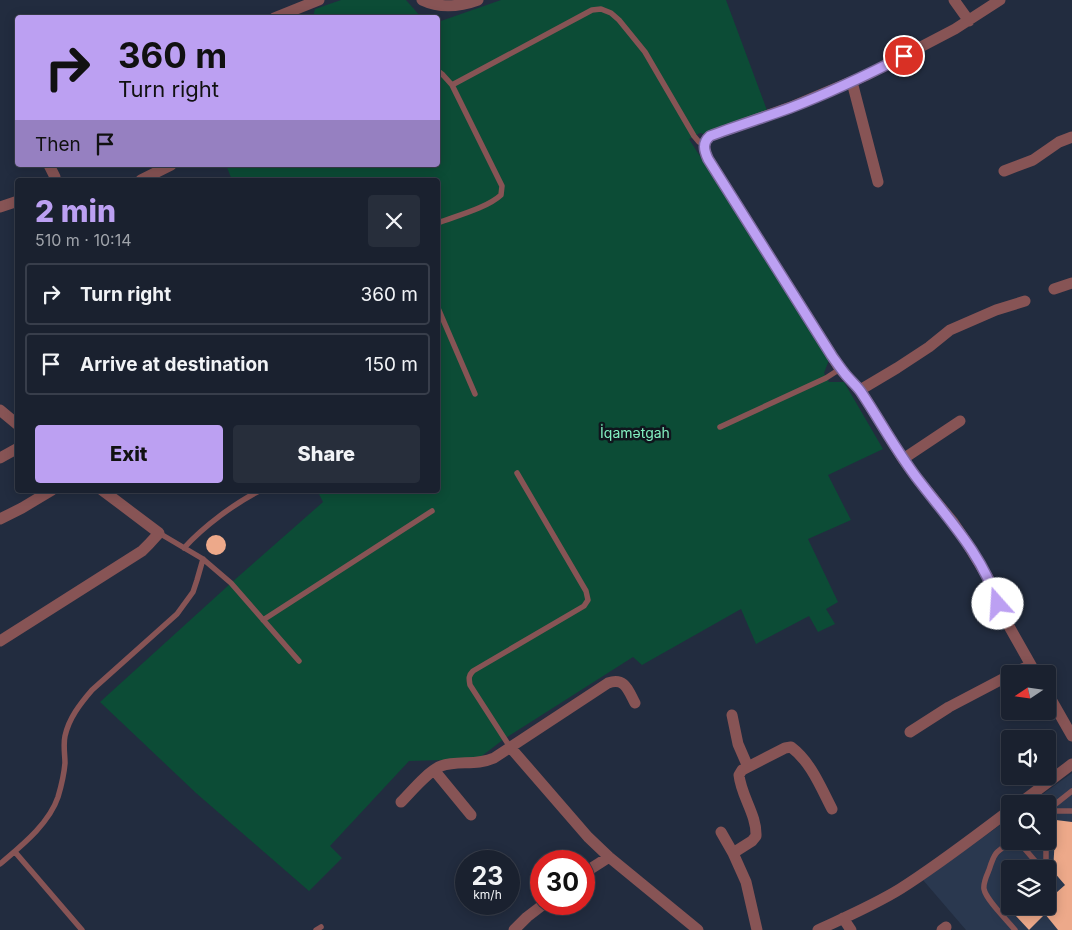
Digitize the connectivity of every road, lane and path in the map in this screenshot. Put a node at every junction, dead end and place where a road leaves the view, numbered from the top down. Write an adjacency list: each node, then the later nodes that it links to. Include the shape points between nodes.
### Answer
1 (319, 0): 6 (street)
2 (422, 0): 3 (street, via 449,7)
3 (478, 0)
4 (954, 0): 7 (street)
5 (1000, 0): 7 (street)
6 (283, 15)
7 (969, 21): 9 (street)
8 (440, 73): 10 (lane)
9 (852, 82): 12 (street, via 791,108 710,136); 16 (street)
10 (452, 85): 12 (lane, via 592,10 601,9 619,20 644,52 694,136); 19 (lane, via 502,186 501,195 496,199)
11 (1072, 137): 14 (street, via 1033,160)
12 (704, 144): 24 (street, via 708,159)
13 (167, 167): 15 (street)
14 (1004, 171)
15 (145, 178)
16 (878, 182)
17 (15, 202): 18 (street)
18 (0, 207)
19 (440, 222)
20 (1072, 283): 21 (street)
21 (1054, 288)
22 (1025, 301): 25 (street, via 950,330)
23 (440, 313): 26 (lane)
24 (840, 368): 25 (street); 30 (lane, via 826,378)
25 (860, 390): 33 (street)
26 (475, 394)
27 (0, 410): 29 (street)
28 (960, 421): 33 (street)
29 (15, 422)
30 (720, 427)
31 (15, 450): 32 (street)
32 (0, 458)
33 (903, 459): 46 (street, via 965,540)
34 (517, 473): 53 (lane, via 586,591 588,600 584,606 469,675 470,685)
35 (47, 493): 39 (street)
36 (106, 493): 40 (street)
37 (256, 493): 41 (lane, via 201,531)
38 (432, 511): 43 (lane)
39 (0, 519)
40 (159, 533): 41 (lane); 44 (street, via 142,551)
41 (184, 548): 42 (lane)
42 (203, 559): 43 (lane); 70 (lane, via 192,592 178,614 80,704 64,738 65,765 57,800 47,818)
43 (263, 620): 45 (lane)
44 (0, 641)
45 (299, 660)
46 (1032, 665)
47 (1001, 679): 51 (street)
48 (636, 703): 53 (street, via 625,684 615,680)
49 (1056, 708): 52 (street)
50 (732, 715): 55 (street, via 738,744)
51 (910, 732)
52 (1072, 736)
53 (510, 747): 56 (street, via 489,760 444,765); 72 (street)
54 (1072, 764): 58 (street)
55 (748, 766): 61 (street, via 791,747 810,768); 71 (street, via 739,774 740,783 757,828 756,836)
56 (434, 770): 59 (street); 64 (street)
57 (1072, 791): 60 (lane)
58 (1031, 795)
59 (401, 802)
60 (1056, 804)
61 (832, 809)
62 (1056, 810): 63 (lane)
63 (1072, 811)
64 (471, 815)
65 (1001, 817): 76 (street, via 900,889)
66 (720, 832): 71 (street)
67 (1001, 849): 83 (lane, via 996,852 984,889)
68 (1026, 850): 69 (lane, via 1040,865 1046,859)
69 (1046, 850)
70 (14, 852): 73 (lane); 77 (lane)
71 (733, 853): 80 (street, via 746,882)
72 (609, 857): 74 (street); 79 (street)
73 (0, 864)
74 (595, 866)
75 (530, 915): 78 (street)
76 (843, 918): 81 (street); 82 (street)
77 (82, 930)
78 (514, 930)
79 (698, 930)
80 (757, 930)
81 (818, 930)
82 (851, 930)
83 (1015, 930)

